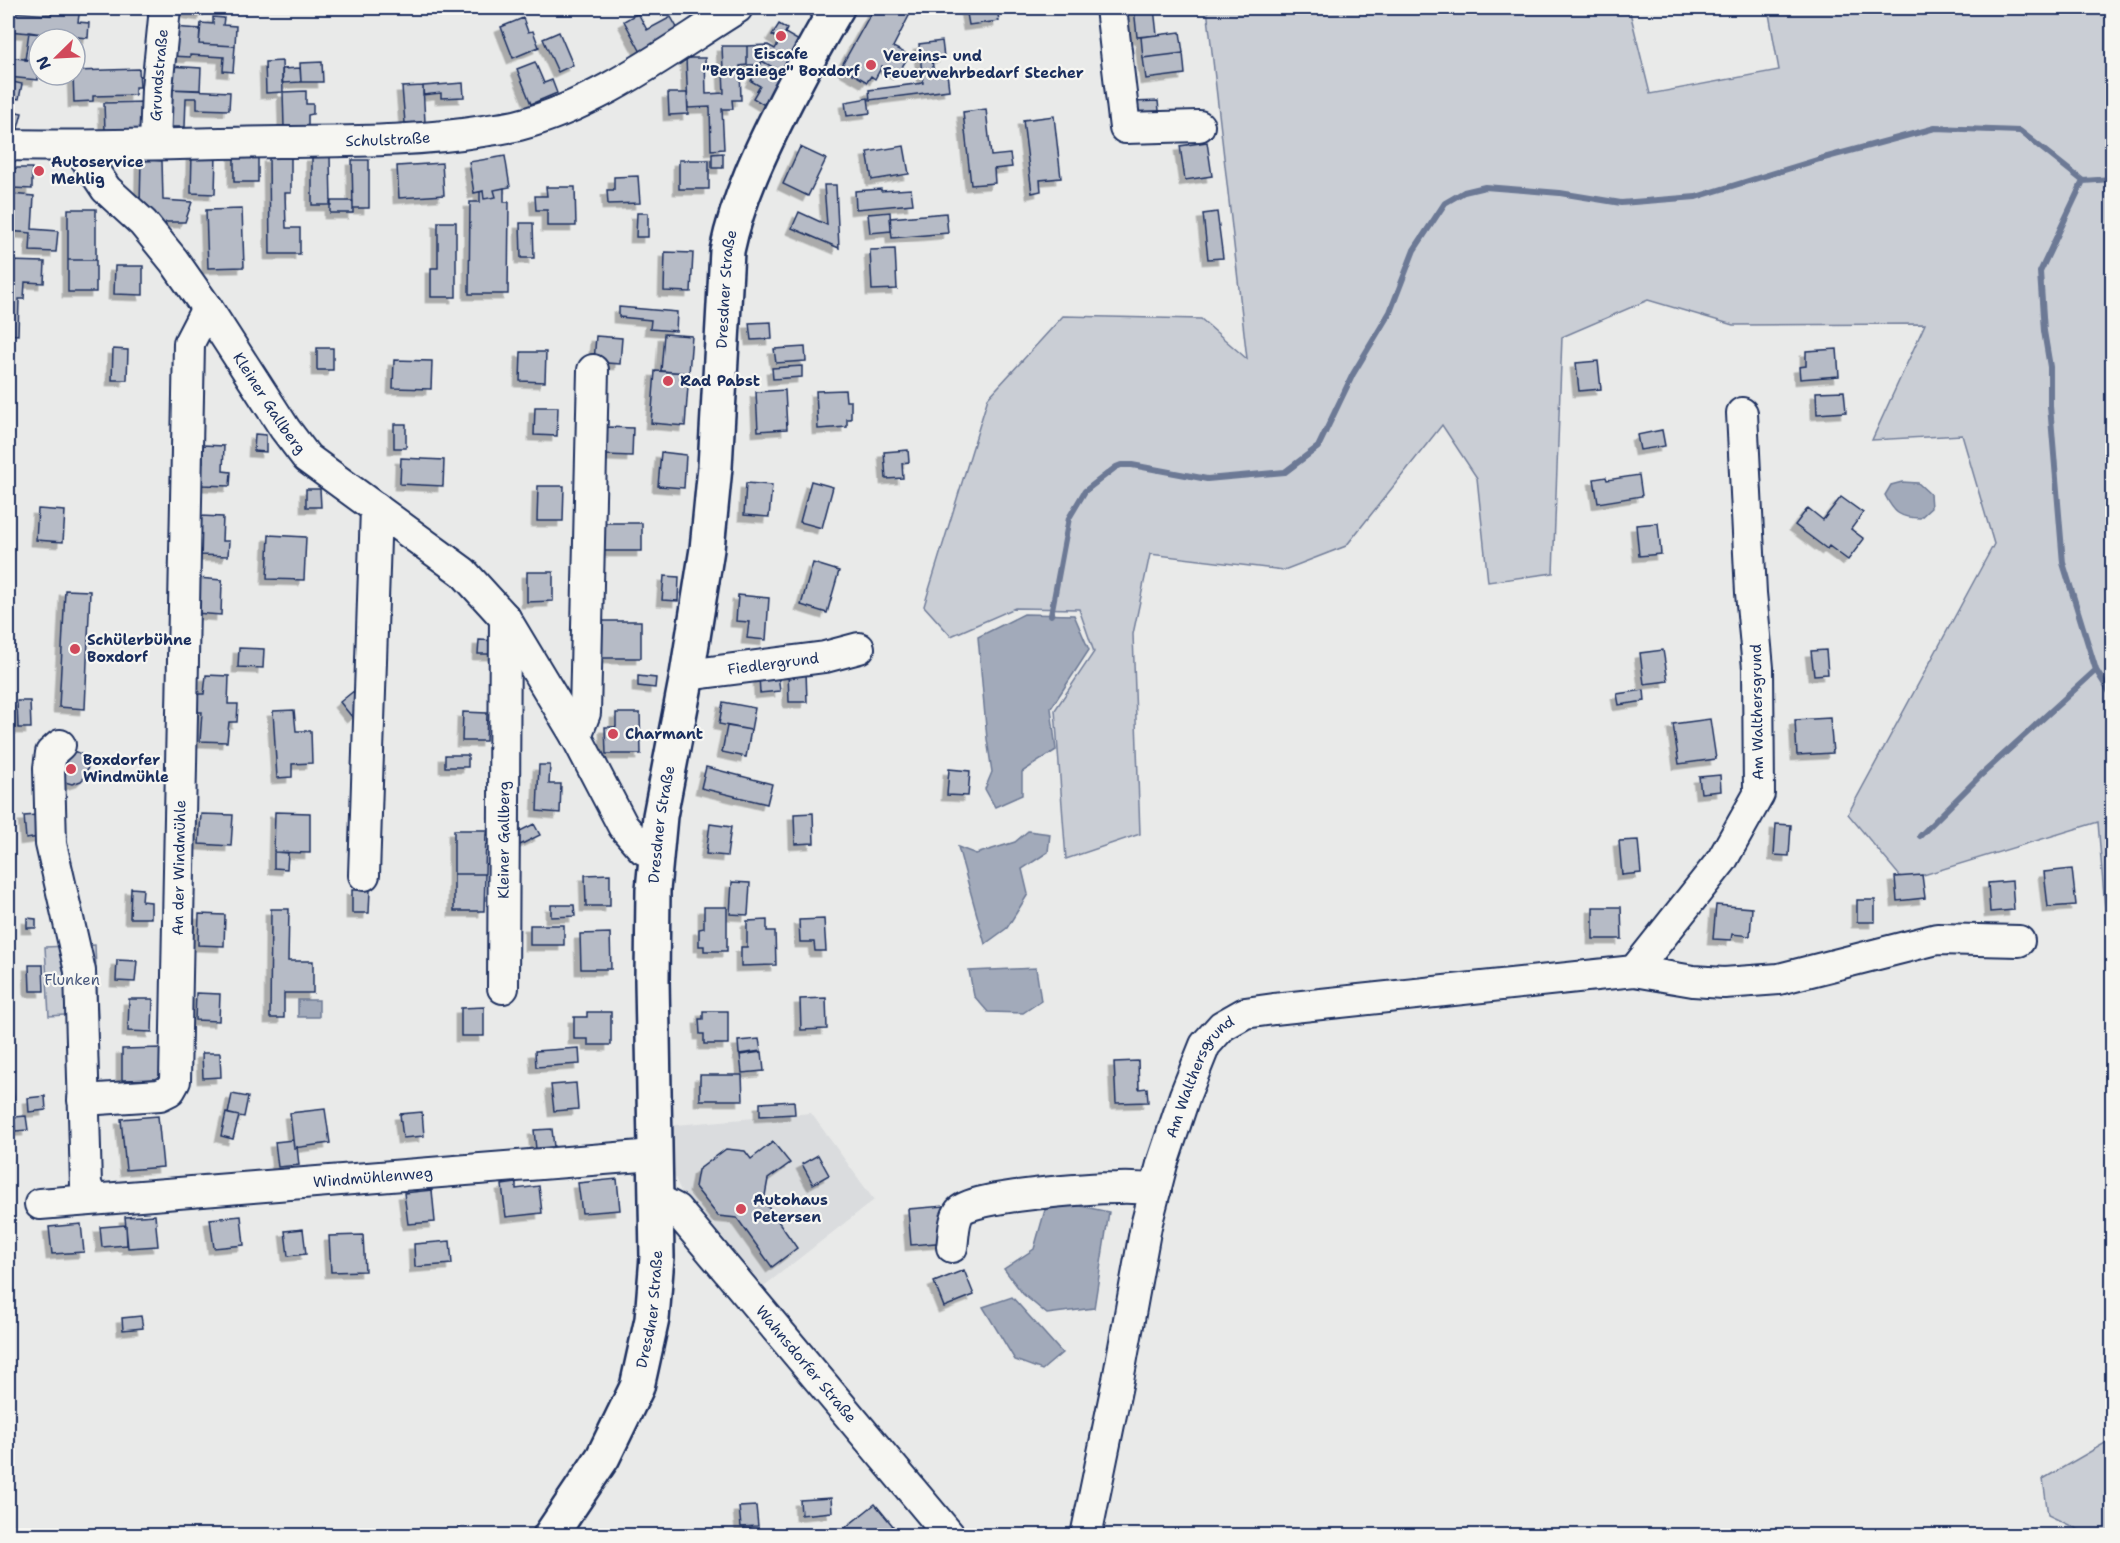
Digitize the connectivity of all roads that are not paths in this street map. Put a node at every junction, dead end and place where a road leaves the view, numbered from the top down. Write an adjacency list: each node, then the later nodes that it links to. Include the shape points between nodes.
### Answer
1 (165, 8): 6 (street, Grundstraße)
2 (737, 8): 6 (street, Schulstraße, via 578,104 519,125 398,140)
3 (837, 8): 15 (main road, Dresdner Straße, via 770,133 733,222 724,284 707,549)
4 (1111, 8): 5 (street, via 1125,128)
5 (1199, 126)
6 (155, 144): 8 (street, Schulstraße)
7 (8, 145): 8 (street, Schulstraße)
8 (78, 147): 9 (street, Kleiner Gallberg, via 106,189 143,223)
9 (207, 308): 12 (street, Kleiner Gallberg, via 307,458); 24 (street, An der Windmühle, via 189,343 175,1081 170,1090 159,1095)
10 (594, 370): 16 (street, via 585,713)
11 (1742, 413): 22 (street, Am Walthersgrund, via 1758,668 1759,794 1722,860)
12 (376, 508): 13 (street, Kleiner Gallberg, via 463,572); 19 (street)
13 (505, 618): 16 (street, Kleiner Gallberg); 23 (street, Kleiner Gallberg)
14 (859, 648): 15 (street, Fiedlergrund, via 825,657)
15 (687, 675): 18 (main road, Dresdner Straße)
16 (576, 736): 18 (street, Kleiner Gallberg, via 623,826 643,849)
17 (60, 745): 24 (street, via 51,753 49,768 51,844 80,971)
18 (656, 854): 25 (main road, Dresdner Straße, via 652,924)
19 (364, 875)
20 (2019, 942): 22 (street, Am Walthersgrund, via 1937,939 1779,979 1724,983)
21 (1798, 952): 22 (street, via 1799,957 1711,975 1686,971)
22 (1647, 973): 26 (street, Am Walthersgrund, via 1245,1013 1222,1026 1205,1045)
23 (503, 988)
24 (83, 1100): 27 (street, via 87,1185)
25 (654, 1155): 27 (street, Windmühlenweg); 28 (main road, Dresdner Straße)
26 (1156, 1189): 30 (street, via 1038,1194 970,1204 960,1210); 33 (street, Am Walthersgrund)
27 (93, 1199): 29 (street, Windmühlenweg)
28 (657, 1199): 31 (main road, Dresdner Straße, via 656,1288 637,1387 603,1457); 32 (street, Wahnsdorfer Straße, via 676,1209)
29 (40, 1204)
30 (952, 1247)
31 (550, 1536)
32 (950, 1536)
33 (1086, 1536)

